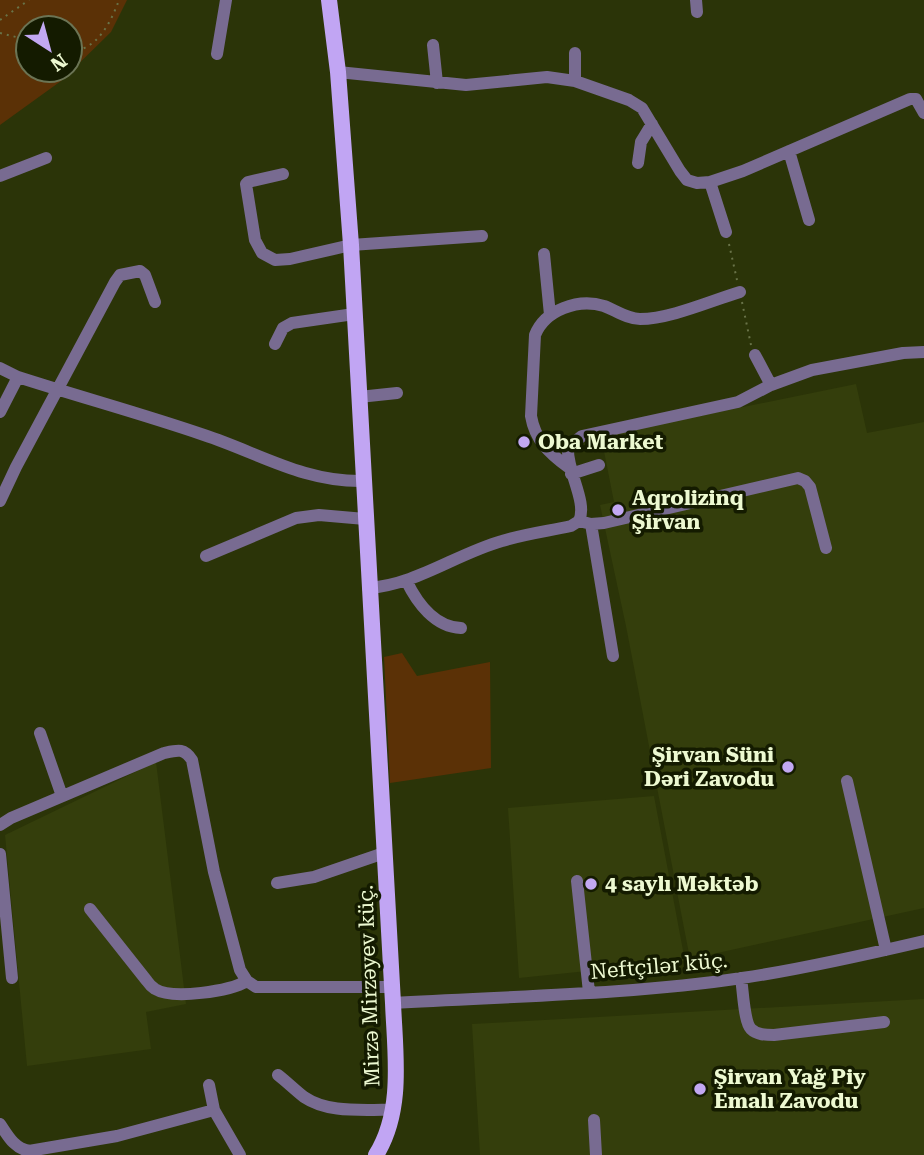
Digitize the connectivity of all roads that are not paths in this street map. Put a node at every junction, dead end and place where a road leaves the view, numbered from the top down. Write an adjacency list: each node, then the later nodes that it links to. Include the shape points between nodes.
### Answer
1 (226, 0): 5 (street)
2 (329, 0): 6 (main road, Mirzə Mirzəyev küç.)
3 (433, 45): 8 (street)
4 (575, 53): 7 (street)
5 (217, 54)
6 (338, 72): 8 (street); 20 (main road, Mirzə Mirzəyev küç.)
7 (575, 81): 8 (street, via 547,77 467,85); 10 (street, via 629,100 642,108)
8 (437, 83)
9 (924, 113): 11 (street, via 920,103 910,99)
10 (652, 124): 13 (street, via 641,142); 16 (street, via 687,180)
11 (789, 151): 16 (street); 17 (street)
12 (46, 158): 15 (street)
13 (638, 163)
14 (283, 174): 20 (street, via 246,184 255,240 262,253 275,260 290,260)
15 (0, 176)
16 (710, 182): 18 (street)
17 (808, 220)
18 (726, 232)
19 (482, 236): 20 (street)
20 (351, 245): 24 (main road, Mirzə Mirzəyev küç.)
21 (544, 254): 25 (street)
22 (740, 292): 25 (street, via 639,319 587,304 564,307)
23 (155, 302): 32 (street, via 140,271 120,275)
24 (354, 314): 26 (street, via 292,323 283,328); 34 (main road, Mirzə Mirzəyev küç.)
25 (550, 315): 37 (street, via 535,335 531,416 540,442)
26 (275, 344)
27 (924, 352): 31 (street, via 812,370)
28 (755, 355): 31 (street)
29 (0, 368): 30 (street)
30 (18, 377): 32 (street); 35 (street)
31 (771, 385): 37 (street, via 738,402 582,436 568,447)
32 (56, 389): 38 (street, via 206,436 313,477); 39 (street)
33 (397, 393): 34 (street)
34 (359, 397): 38 (main road, Mirzə Mirzəyev küç.)
35 (0, 412)
36 (599, 464): 37 (street)
37 (570, 470): 41 (street)
38 (363, 481): 40 (main road, Mirzə Mirzəyev küç.)
39 (0, 501)
40 (365, 519): 43 (street, via 296,518); 45 (main road, Mirzə Mirzəyev küç.)
41 (585, 522): 42 (street, via 604,523 798,478 810,487); 44 (street, via 501,541); 47 (street)
42 (826, 548)
43 (206, 556)
44 (406, 580): 45 (street); 46 (street, via 436,620 448,628)
45 (368, 588): 53 (main road, Mirzə Mirzəyev küç.)
46 (461, 628)
47 (613, 656)
48 (40, 733): 50 (street)
49 (847, 781): 58 (street)
50 (62, 796): 51 (street); 61 (street, via 164,753 179,749 187,753 214,872 240,970)
51 (0, 825)
52 (0, 853): 59 (street)
53 (384, 853): 55 (street, via 314,877); 63 (main road, Mirzə Mirzəyev küç.)
54 (577, 880): 62 (street)
55 (277, 883)
56 (90, 909): 61 (street, via 156,990 229,990)
57 (924, 941): 58 (street, Neftçilər küç.)
58 (886, 950): 60 (street, Neftçilər küç.)
59 (12, 978)
60 (741, 978): 62 (street, Neftçilər küç.); 64 (street, via 747,1021 750,1029 760,1034)
61 (247, 981): 63 (street, Neftçilər küç., via 256,987)
62 (589, 992): 63 (street, Neftçilər küç.)
63 (392, 995): 68 (main road, Mirzə Mirzəyev küç.)
64 (884, 1022)
65 (278, 1075): 68 (street, via 321,1105)
66 (209, 1085): 67 (street)
67 (215, 1110): 70 (street, via 117,1136 29,1151 13,1143); 72 (street)
68 (393, 1110): 71 (main road, Mirzə Mirzəyev küç.)
69 (594, 1120): 73 (street)
70 (0, 1124)
71 (379, 1154)
72 (240, 1155)
73 (596, 1155)

